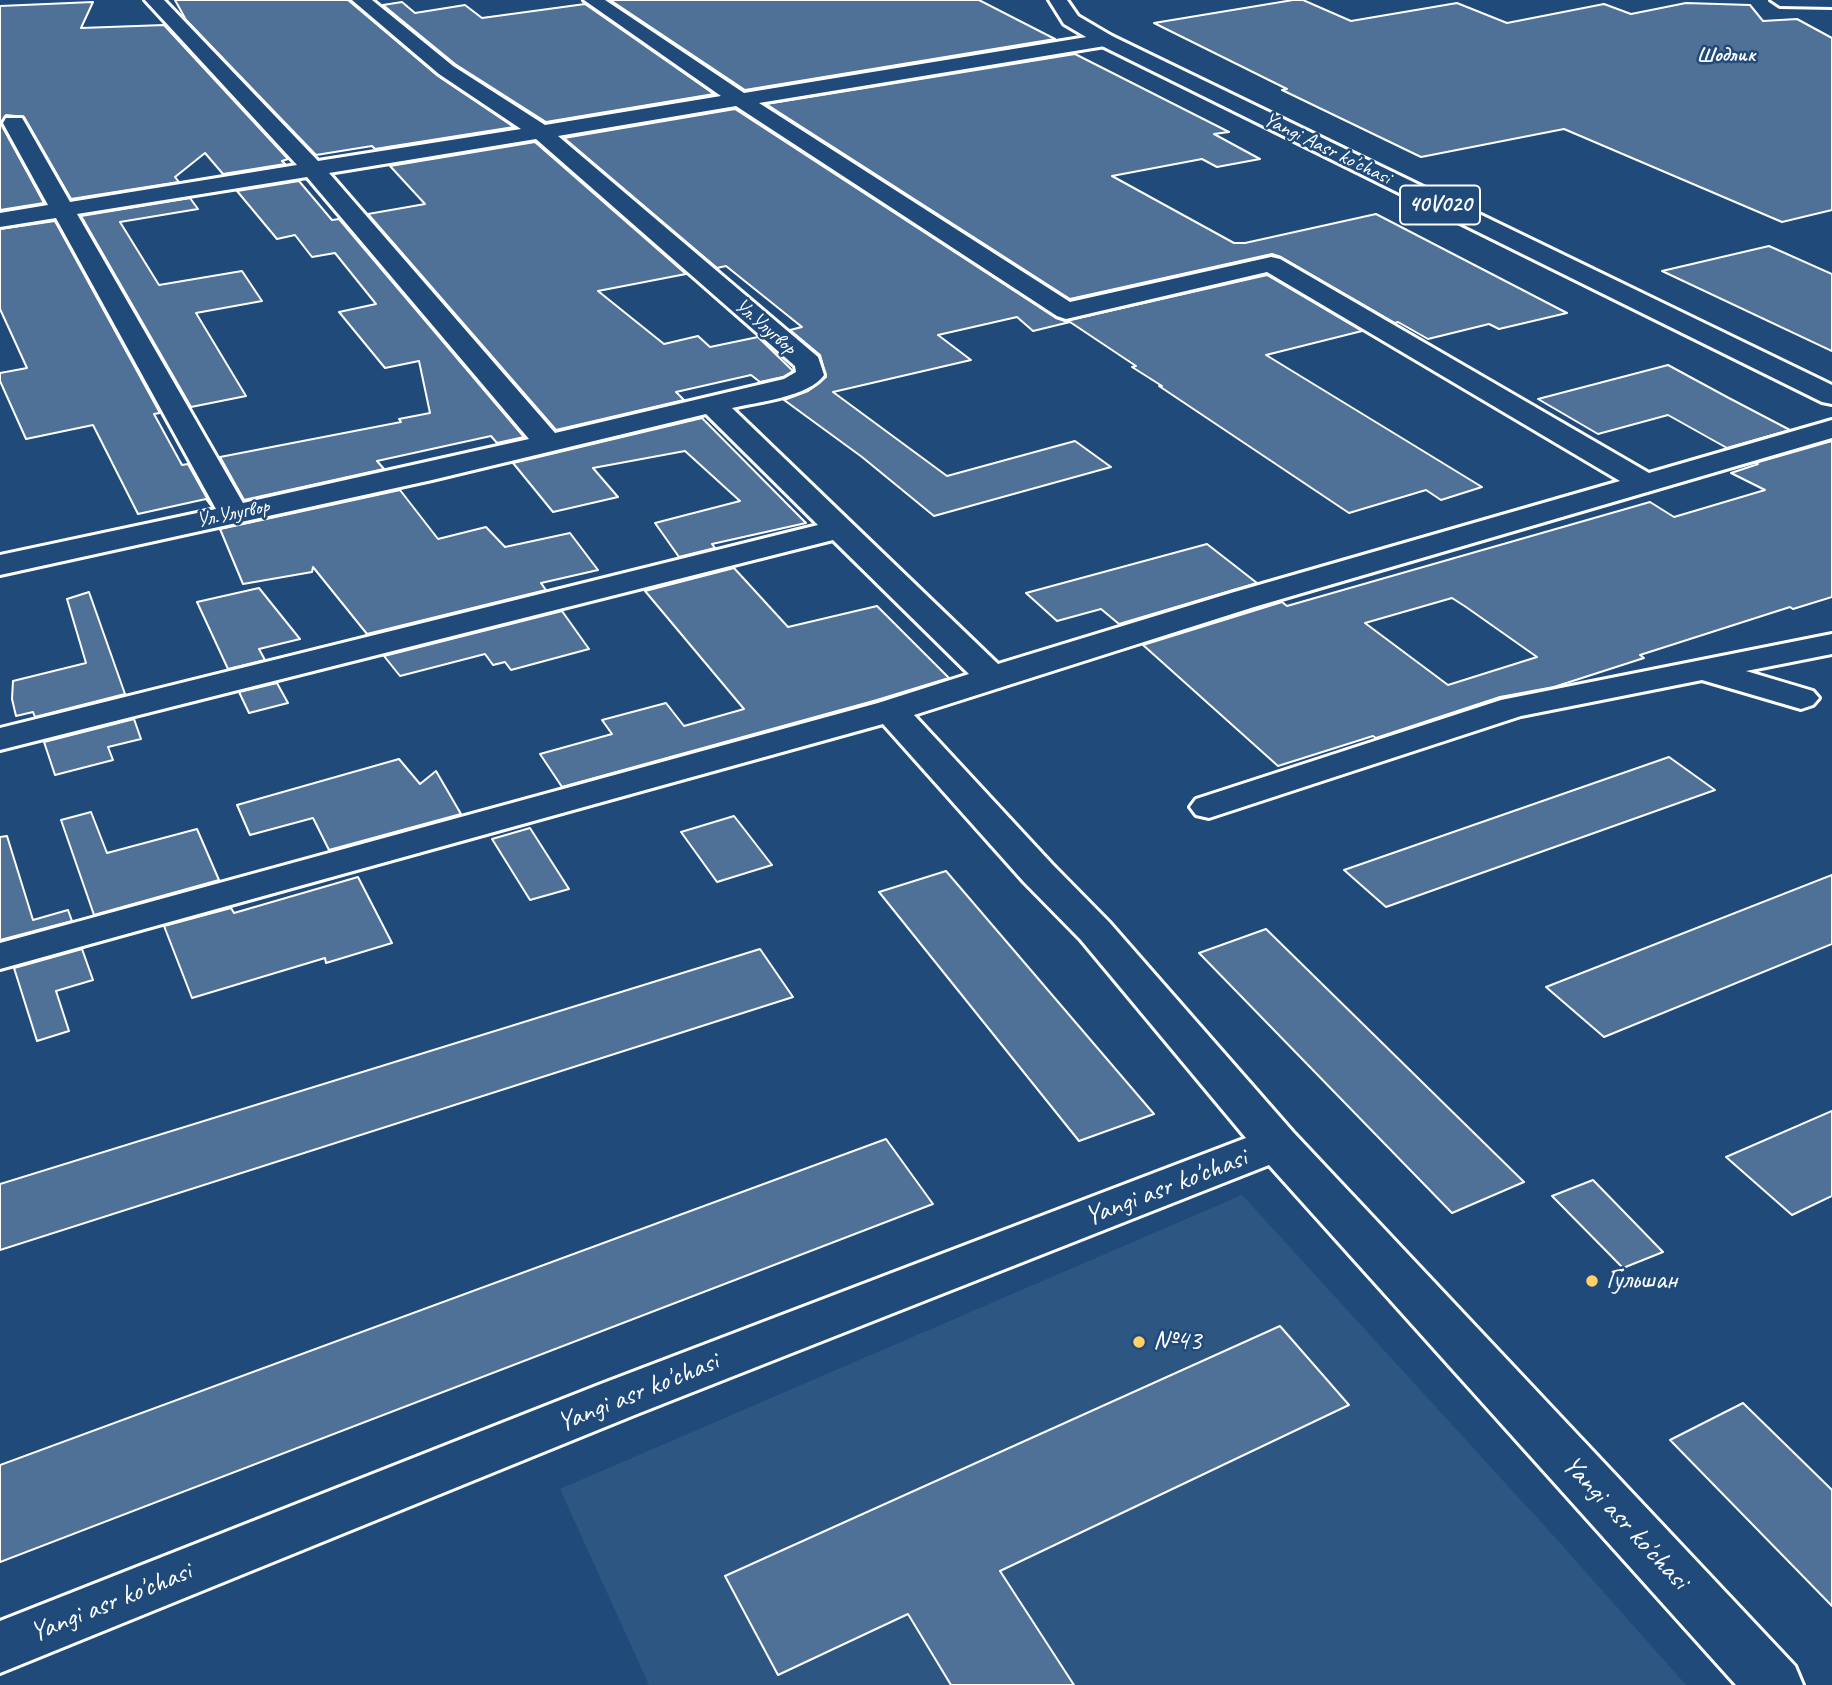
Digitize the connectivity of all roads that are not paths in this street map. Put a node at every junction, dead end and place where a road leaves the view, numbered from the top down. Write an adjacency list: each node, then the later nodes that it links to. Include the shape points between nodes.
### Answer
1 (154, 0): 11 (street)
2 (362, 0): 10 (street, Ул.Улугвор, via 446,70)
3 (593, 0): 8 (street)
4 (1058, 0): 7 (street, Yangi Aasr ko'chasi / 40V020, via 1071,20)
5 (1780, 0): 6 (street)
6 (1832, 1)
7 (1105, 40): 8 (street); 14 (street, Yangi Aasr ko'chasi / 40V020)
8 (742, 98): 10 (street); 18 (street, via 1066,310 1271,264)
9 (14, 123): 12 (street)
10 (541, 132): 11 (street); 15 (street, Ул.Улугвор, via 808,363 810,375 793,384)
11 (313, 169): 12 (street); 17 (street)
12 (63, 210): 13 (street); 19 (street)
13 (0, 220)
14 (1832, 396)
15 (712, 404): 17 (street, Ул.Улугвор); 20 (street)
16 (1832, 429): 18 (street)
17 (548, 443): 19 (street, Ул.Улугвор)
18 (1646, 484): 24 (street)
19 (234, 514): 21 (street, Ул.Улугвор)
20 (839, 529): 24 (street); 27 (street)
21 (0, 565)
22 (1832, 644): 23 (street)
23 (1700, 668): 25 (street); 28 (street, via 1513,707)
24 (992, 677): 26 (street)
25 (1801, 698)
26 (891, 711): 29 (street); 30 (street, Yangi asr ko'chasi, via 1096,931)
27 (0, 740)
28 (1209, 807)
29 (0, 956)
30 (1277, 1144): 31 (street, Yangi asr ko'chasi, via 619,1399); 32 (street, Yangi asr ko'chasi)
31 (0, 1647)
32 (1774, 1685)

